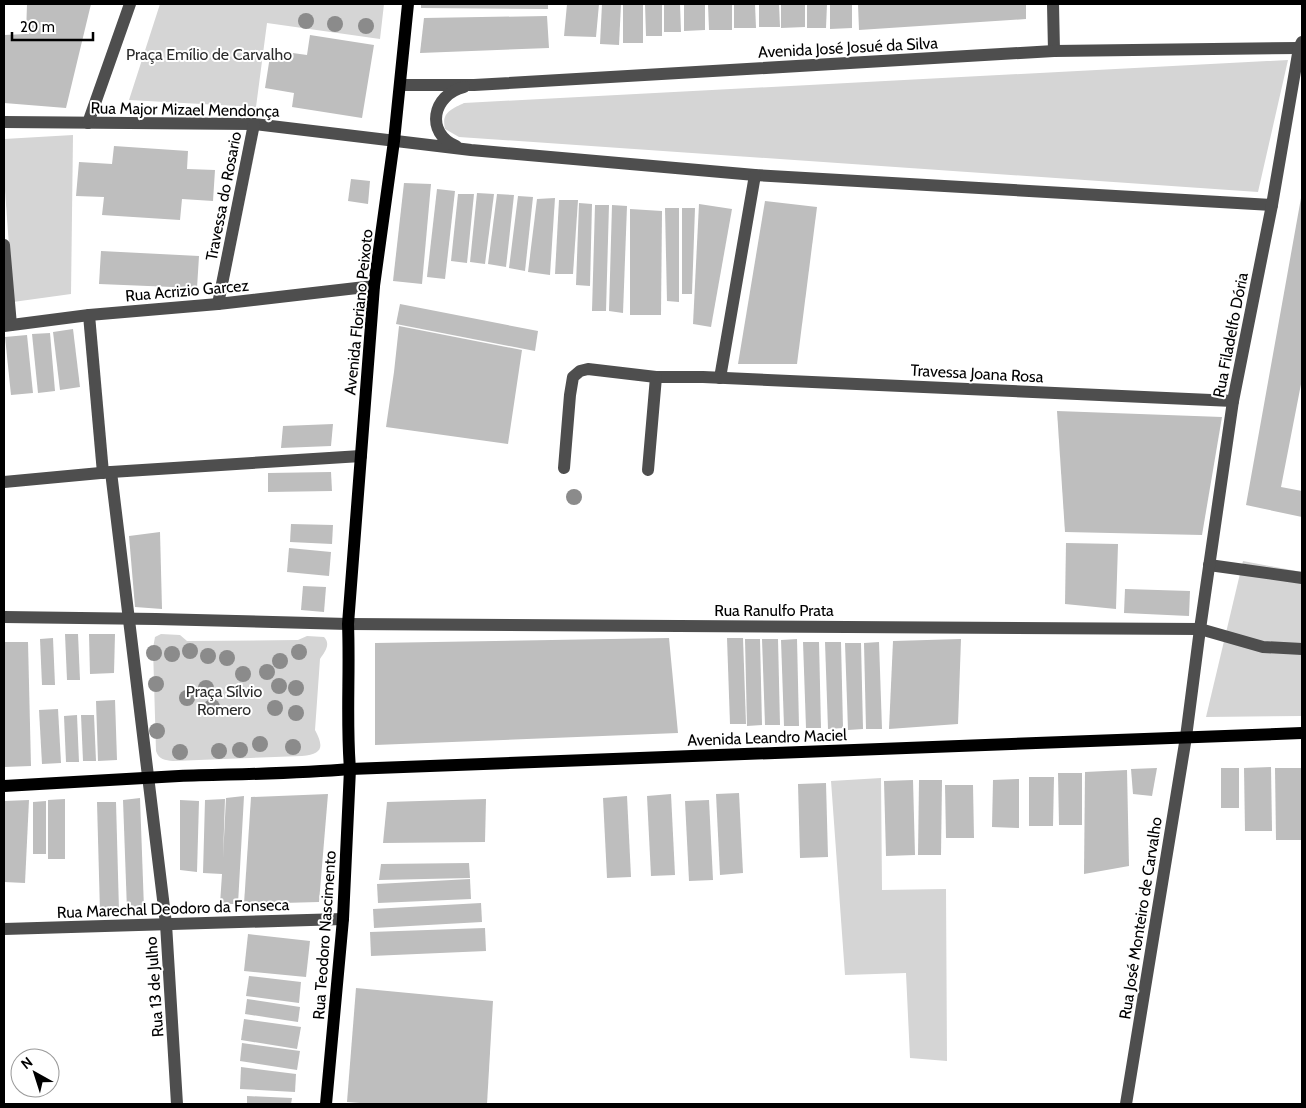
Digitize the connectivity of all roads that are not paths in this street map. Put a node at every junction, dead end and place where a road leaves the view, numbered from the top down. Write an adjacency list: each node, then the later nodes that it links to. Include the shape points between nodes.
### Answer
1 (130, 4): 9 (street)
2 (408, 4): 6 (main road, Avenida Floriano Peixoto)
3 (1053, 4): 5 (street)
4 (1301, 45): 5 (street, Avenida José Josué da Silva); 14 (street, Rua Filadelfo Dória)
5 (1054, 51): 7 (street, Avenida José Josué da Silva)
6 (400, 85): 7 (street, Avenida José Josué da Silva); 11 (main road, Avenida Floriano Peixoto)
7 (474, 85): 12 (street, via 456,89 443,99 436,121 447,142)
8 (4, 122): 9 (street, Rua Major Mizael Mendonça)
9 (88, 123): 10 (street, Rua Major Mizael Mendonça)
10 (254, 124): 11 (street, Rua Major Mizael Mendonça); 17 (street, Travessa do Rosario)
11 (394, 141): 12 (street); 16 (main road, Avenida Floriano Peixoto)
12 (471, 150): 13 (street)
13 (755, 175): 14 (street); 21 (street)
14 (1272, 205): 22 (street, Rua Filadelfo Dória)
15 (4, 245): 19 (street)
16 (374, 286): 17 (street, Rua Acrizio Garcez); 23 (main road, Avenida Floriano Peixoto)
17 (218, 304): 18 (street, Rua Acrizio Garcez)
18 (89, 315): 19 (street, Rua Acrizio Garcez); 26 (street)
19 (7, 325)
20 (656, 377): 21 (street, Travessa Joana Rosa); 24 (street, Travessa Joana Rosa, via 588,370 576,374 570,394); 25 (street)
21 (720, 378): 22 (street, Travessa Joana Rosa)
22 (1233, 401): 28 (street, Rua Filadelfo Dória)
23 (361, 456): 26 (street); 32 (main road, Avenida Floriano Peixoto)
24 (564, 468)
25 (648, 470)
26 (107, 472): 27 (street); 31 (street)
27 (4, 482)
28 (1209, 565): 29 (street); 33 (street, Rua Filadelfo Dória)
29 (1302, 578)
30 (4, 617): 31 (street)
31 (130, 619): 32 (street); 38 (street)
32 (348, 624): 33 (street, Rua Ranulfo Prata); 37 (main road)
33 (1200, 630): 34 (street, Rua Ranulfo Prata, via 1263,647); 36 (street, Rua José Monteiro de Carvalho)
34 (1302, 649)
35 (1302, 734): 36 (main road, Avenida Leandro Maciel)
36 (1186, 737): 37 (main road, Avenida Leandro Maciel); 45 (street, Rua José Monteiro de Carvalho)
37 (350, 769): 38 (main road); 40 (main road, Rua Teodoro Nascimento)
38 (149, 778): 39 (main road); 41 (street, Rua 13 de Julho)
39 (4, 786)
40 (343, 919): 41 (street, Rua Marechal Deodoro da Fonseca); 44 (main road, Rua Teodoro Nascimento)
41 (166, 924): 42 (street, Rua Marechal Deodoro da Fonseca); 43 (street, Rua 13 de Julho)
42 (4, 929)
43 (177, 1104)
44 (326, 1104)
45 (1126, 1104)

